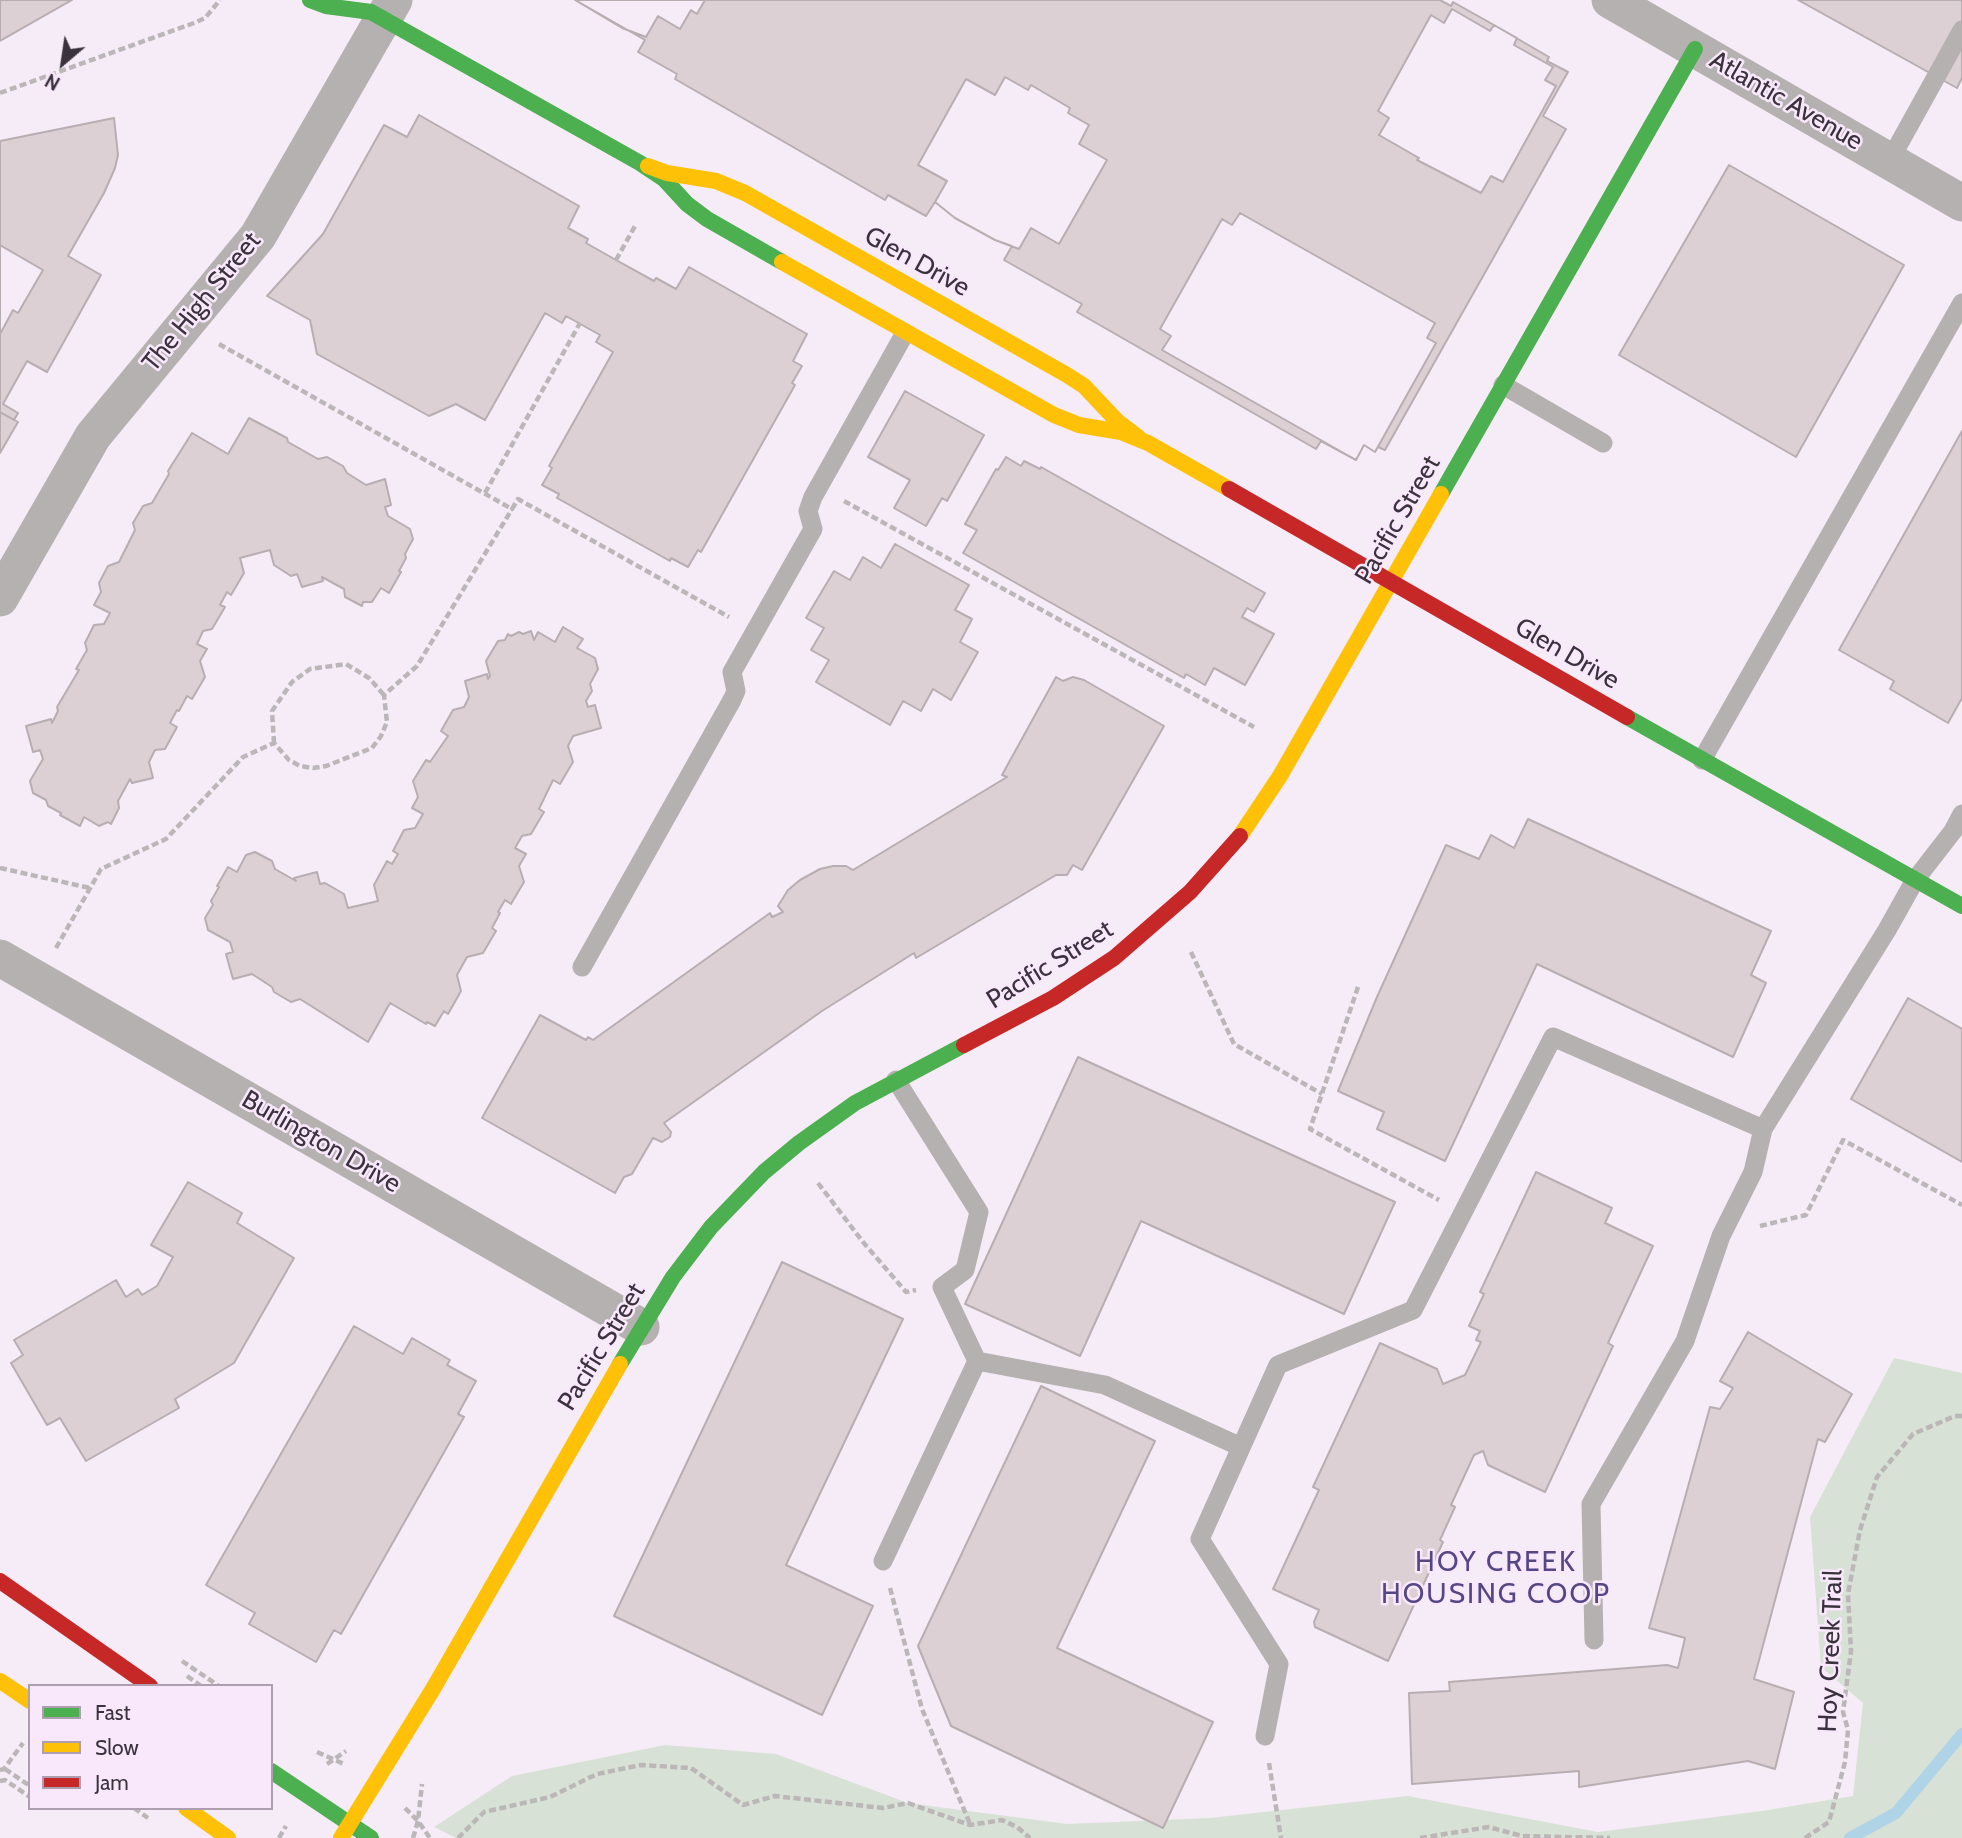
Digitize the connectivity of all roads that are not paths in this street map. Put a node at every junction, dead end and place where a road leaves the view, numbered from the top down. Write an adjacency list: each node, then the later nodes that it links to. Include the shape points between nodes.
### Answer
1 (310, 0): 3 (street, Glen Drive, via 326,6)
2 (1609, 0): 5 (street, Atlantic Avenue)
3 (379, 8): 7 (street, Glen Drive); 15 (street, The High Street, via 264,226 93,436)
4 (1962, 30): 6 (lane)
5 (1695, 49): 6 (street, Atlantic Avenue); 11 (street, Pacific Street)
6 (1890, 160): 8 (street, Atlantic Avenue)
7 (640, 163): 10 (street, Glen Drive, via 707,219); 12 (street, Glen Drive, via 667,173 716,181 745,193 1067,375)
8 (1962, 203)
9 (1962, 303): 16 (lane)
10 (905, 332): 12 (street, Glen Drive, via 1054,415); 21 (lane, via 819,487 808,511 813,529 732,672 736,691 732,700)
11 (1503, 385): 13 (lane); 14 (street, Pacific Street)
12 (1148, 443): 14 (street, Glen Drive)
13 (1603, 443)
14 (1392, 582): 16 (street, Glen Drive); 22 (street, Pacific Street, via 1265,800 1190,892 1088,976)
15 (0, 598)
16 (1702, 760): 18 (street, Glen Drive)
17 (1962, 814): 18 (lane)
18 (1915, 880): 19 (street, Glen Drive); 23 (lane)
19 (1962, 906)
20 (0, 958): 24 (street, Burlington Drive)
21 (582, 967)
22 (896, 1080): 24 (street, Pacific Street, via 838,1114 764,1172 698,1244); 25 (lane, via 979,1212 965,1270 942,1287)
23 (1763, 1129): 26 (lane, via 1553,1037 1413,1310 1278,1366); 29 (lane, via 1753,1172 1721,1236 1685,1341 1591,1504)
24 (641, 1327): 36 (street, Pacific Street)
25 (978, 1361): 26 (lane, via 1105,1385); 27 (lane)
26 (1241, 1447): 33 (lane, via 1200,1539 1279,1664)
27 (883, 1561)
28 (0, 1581): 31 (street)
29 (1594, 1640)
30 (0, 1681): 32 (street)
31 (147, 1684)
32 (28, 1700)
33 (1265, 1735)
34 (273, 1773): 36 (street)
35 (189, 1810): 37 (street)
36 (346, 1831): 38 (street)
37 (228, 1838)
38 (371, 1838)

